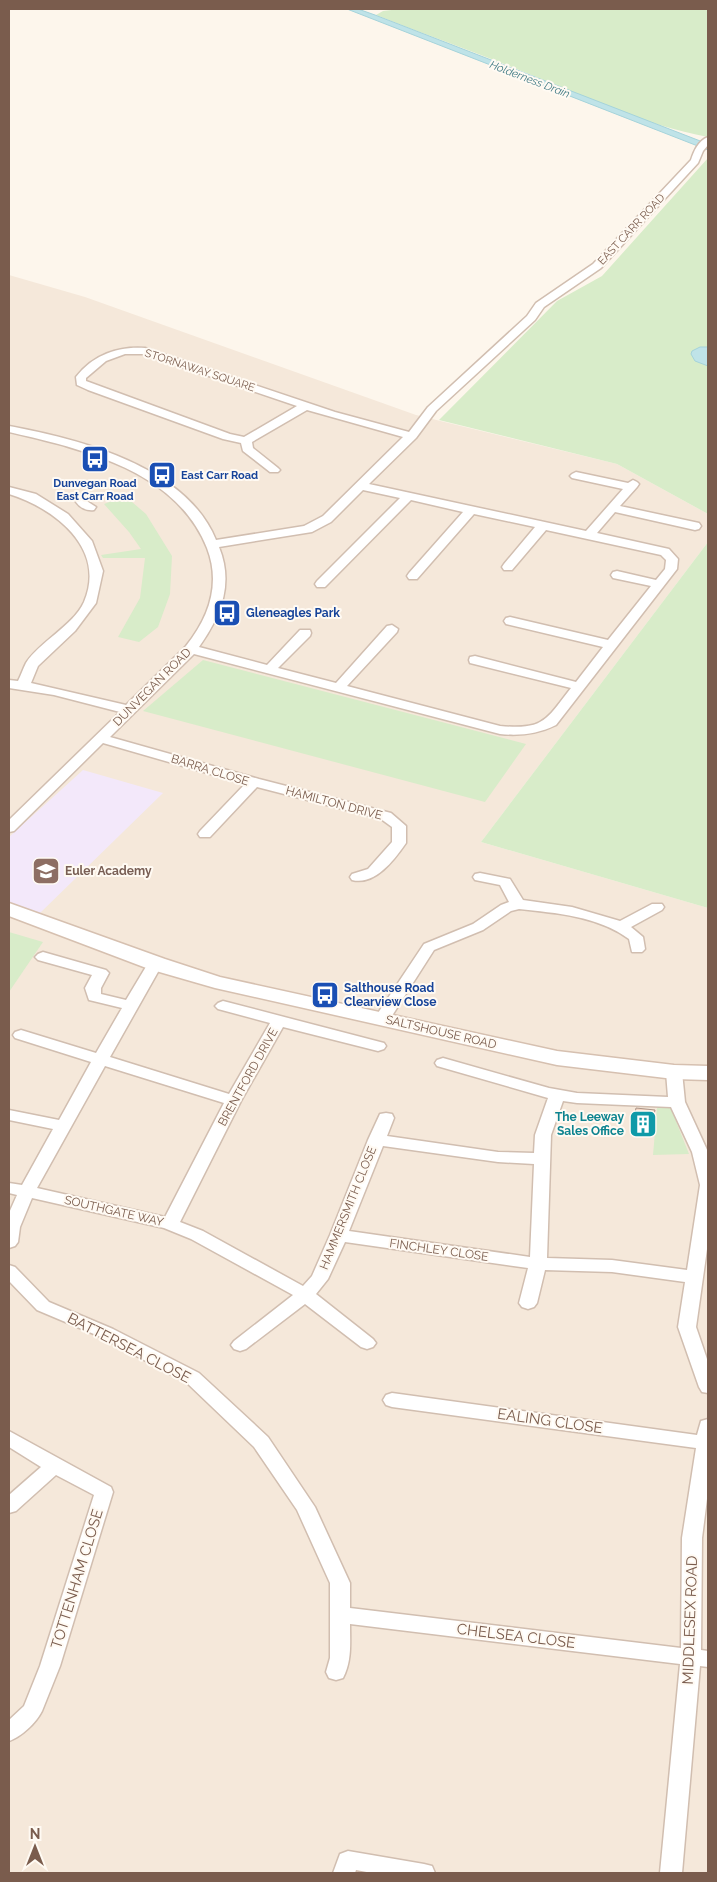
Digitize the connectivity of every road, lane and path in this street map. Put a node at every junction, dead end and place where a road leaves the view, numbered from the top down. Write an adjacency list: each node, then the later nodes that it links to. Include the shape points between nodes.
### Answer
1 (708, 140): 4 (street, EAST CARR ROAD, via 695,160 597,266 540,306 432,409)
2 (305, 406): 4 (street, STORNAWAY SQUARE); 5 (street); 5 (street, STORNAWAY SQUARE, via 145,351 126,350 110,354 81,377 81,382 92,388)
3 (9, 429): 16 (street, DUNVEGAN ROAD, via 49,437 120,461 183,499 202,522)
4 (412, 436): 8 (street, EAST CARR ROAD)
5 (246, 441): 6 (street, via 247,449)
6 (274, 467)
7 (576, 476): 11 (street, via 632,486)
8 (361, 486): 10 (street); 16 (street, EAST CARR ROAD, via 327,519 308,529)
9 (9, 490): 30 (street, via 32,497 64,517 86,541 97,571 90,602 70,628 32,664)
10 (409, 496): 12 (street); 20 (street)
11 (612, 508): 14 (street); 15 (street)
12 (472, 509): 13 (street); 19 (street)
13 (543, 525): 15 (street); 17 (street)
14 (695, 526)
15 (589, 535): 21 (street, via 665,552 672,558 671,569)
16 (214, 544): 26 (street, DUNVEGAN ROAD, via 220,568 220,586 211,619)
17 (508, 567)
18 (618, 575): 21 (street)
19 (413, 576)
20 (321, 584)
21 (659, 584): 25 (street)
22 (510, 621): 25 (street)
23 (392, 629): 32 (street)
24 (305, 633): 28 (street)
25 (611, 645): 31 (street)
26 (191, 649): 28 (street); 33 (street, DUNVEGAN ROAD)
27 (474, 660): 31 (street)
28 (270, 669): 32 (street)
29 (9, 684): 30 (street)
30 (23, 685): 33 (street)
31 (578, 686): 32 (street, via 550,722 522,732 500,730)
32 (339, 687)
33 (129, 710): 34 (street, DUNVEGAN ROAD)
34 (100, 738): 35 (street, BARRA CLOSE); 36 (street, DUNVEGAN ROAD)
35 (254, 782): 37 (street, BARRA CLOSE); 38 (street, HAMILTON DRIVE, via 386,816 400,826 399,843 373,872)
36 (9, 828)
37 (205, 834)
38 (357, 877)
39 (480, 877): 40 (street, via 505,882)
40 (518, 904): 43 (street, via 572,911); 49 (street, via 506,908 478,927 429,947)
41 (657, 907): 43 (street)
42 (9, 909): 46 (main road, SALTSHOUSE ROAD)
43 (621, 926): 44 (street, via 636,937)
44 (637, 949)
45 (43, 957): 47 (street, via 101,974 93,988 94,997)
46 (155, 963): 47 (street); 49 (main road, SALTSHOUSE ROAD, via 215,982)
47 (131, 1006): 53 (street)
48 (223, 1006): 50 (street)
49 (382, 1019): 55 (main road, SALTSHOUSE ROAD, via 557,1058)
50 (279, 1021): 52 (street, BRENTFORD DRIVE); 58 (street, BRENTFORD DRIVE)
51 (21, 1035): 53 (street)
52 (378, 1046)
53 (101, 1060): 58 (street); 62 (street)
54 (442, 1064): 57 (street)
55 (674, 1072): 56 (main road, SALTSHOUSE ROAD); 59 (street)
56 (708, 1073)
57 (557, 1094): 59 (street, via 577,1098); 64 (street, via 543,1135)
58 (233, 1100): 68 (street, BRENTFORD DRIVE)
59 (677, 1102): 65 (street, via 700,1152)
60 (9, 1115): 62 (street)
61 (386, 1118): 63 (street, HAMMERSMITH CLOSE)
62 (63, 1126): 67 (street)
63 (376, 1140): 64 (street); 69 (street, HAMMERSMITH CLOSE)
64 (543, 1160): 71 (street)
65 (708, 1186): 73 (street)
66 (9, 1188): 67 (street, SOUTHGATE WAY)
67 (27, 1191): 68 (street, SOUTHGATE WAY); 70 (street, via 10,1227)
68 (170, 1224): 74 (street, SOUTHGATE WAY, via 197,1235)
69 (339, 1235): 71 (street, FINCHLEY CLOSE); 74 (street, HAMMERSMITH CLOSE, via 319,1279)
70 (9, 1242)
71 (538, 1264): 73 (street, FINCHLEY CLOSE, via 612,1266); 75 (street)
72 (9, 1271): 84 (street, BATTERSEA CLOSE, via 43,1306 107,1333 193,1378 261,1442 305,1507 340,1583)
73 (694, 1277): 78 (street, via 687,1327)
74 (305, 1295): 76 (street, SOUTHGATE WAY); 77 (street)
75 (528, 1303)
76 (367, 1343)
77 (240, 1345)
78 (708, 1387)
79 (392, 1400): 80 (street, EALING CLOSE)
80 (707, 1435): 85 (street, MIDDLESEX ROAD, via 692,1538)
81 (9, 1438): 82 (street)
82 (54, 1466): 83 (street); 87 (street, TOTTENHAM CLOSE, via 104,1492 50,1666 32,1711)
83 (9, 1506)
84 (340, 1615): 85 (street, CHELSEA CLOSE); 86 (street, BATTERSEA CLOSE, via 340,1658)
85 (700, 1658): 90 (street, MIDDLESEX ROAD)
86 (336, 1672)
87 (9, 1733)
88 (413, 1872): 89 (street, via 348,1860)
89 (344, 1873)
90 (671, 1873)

